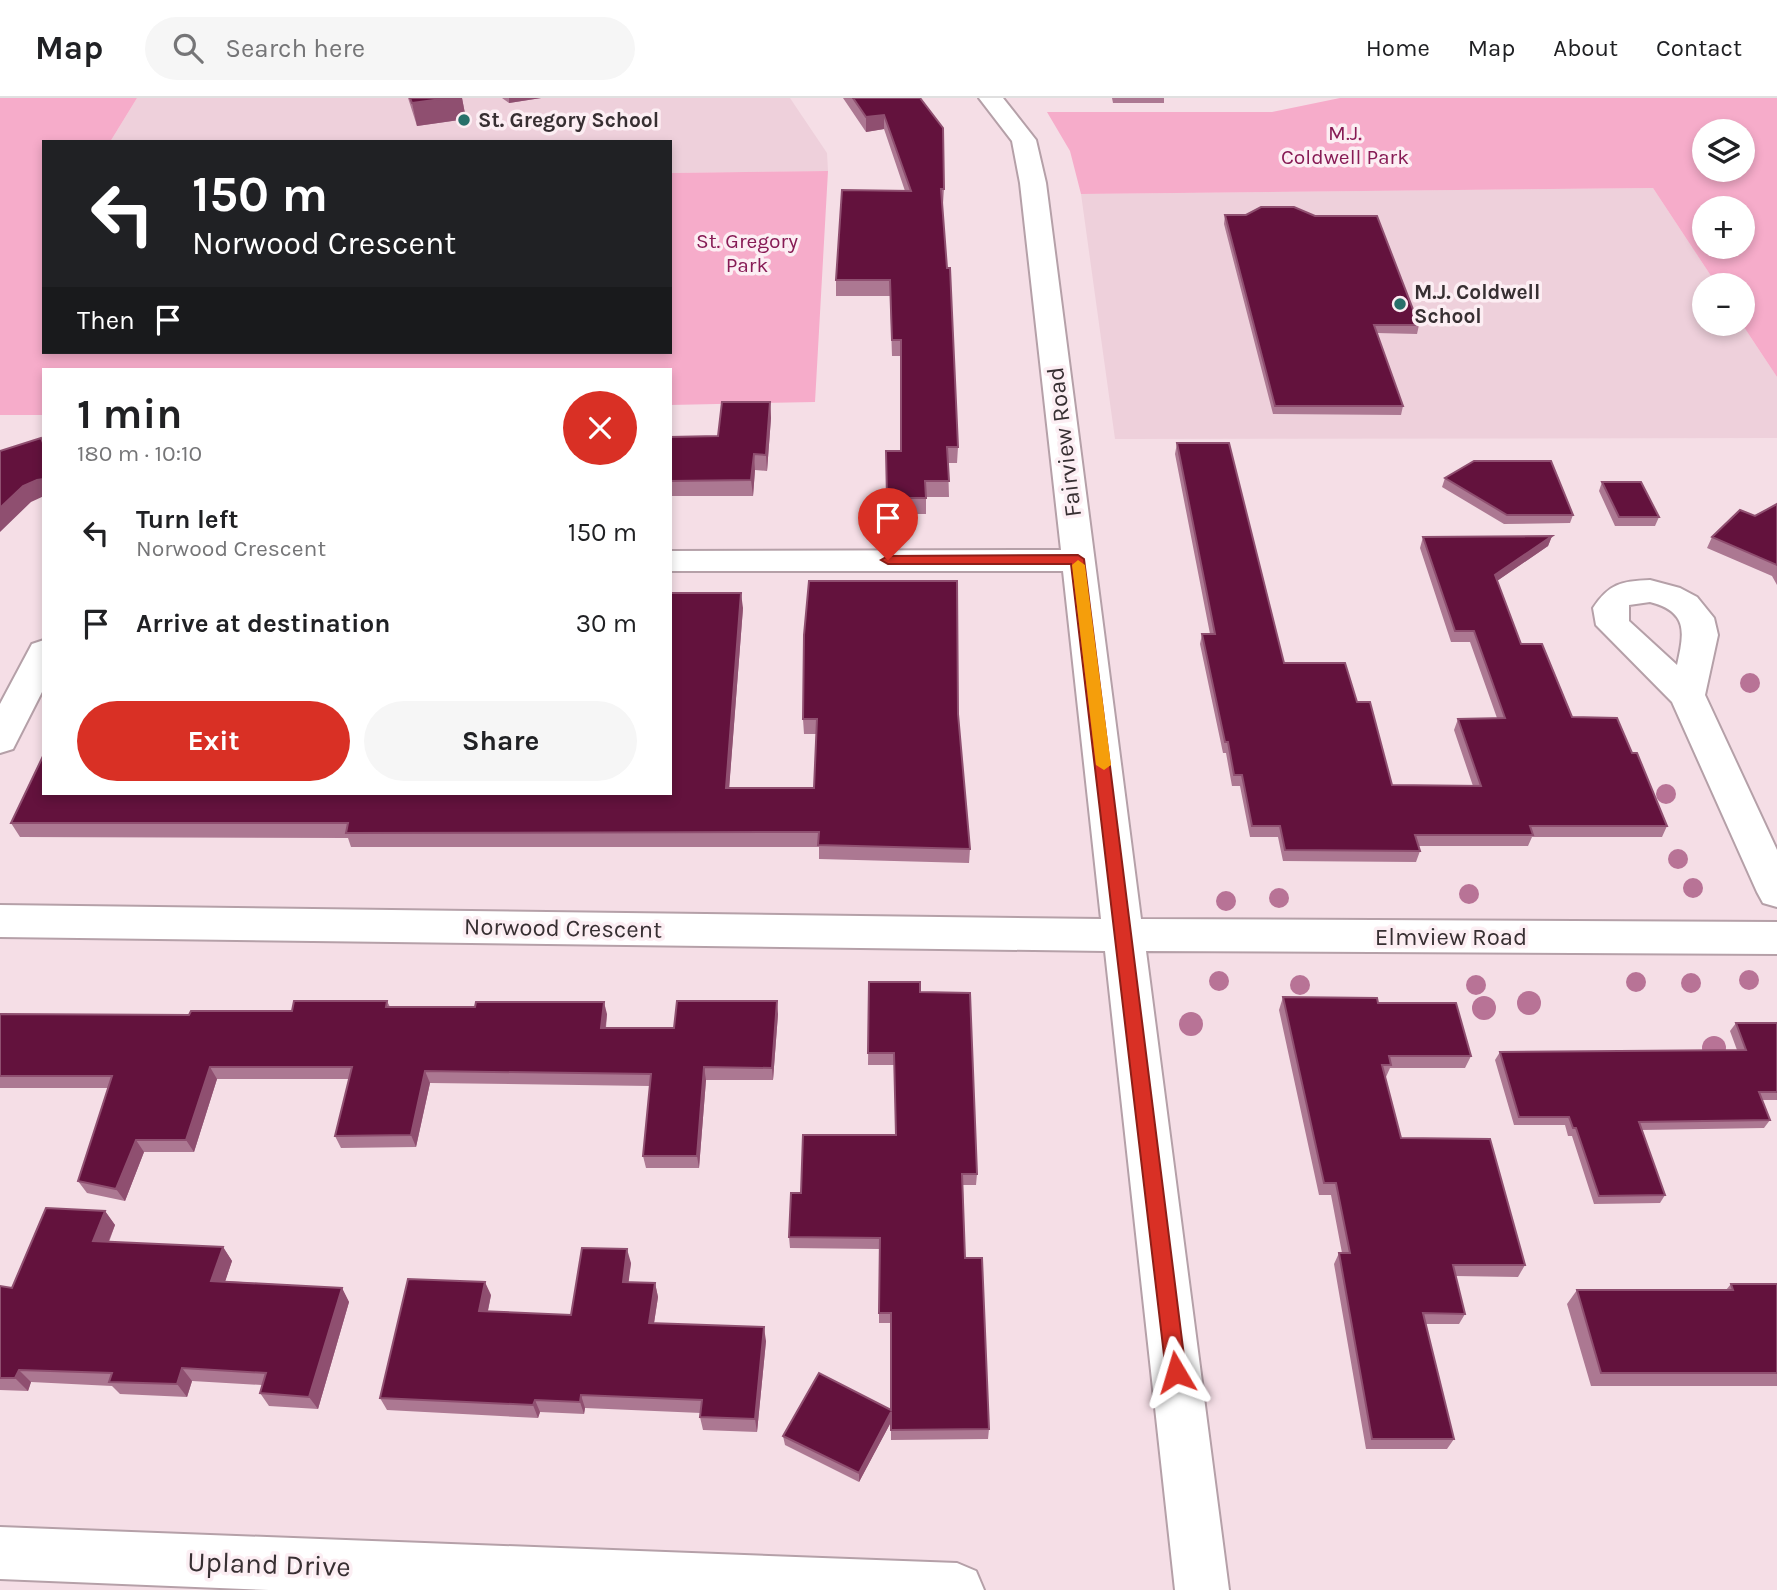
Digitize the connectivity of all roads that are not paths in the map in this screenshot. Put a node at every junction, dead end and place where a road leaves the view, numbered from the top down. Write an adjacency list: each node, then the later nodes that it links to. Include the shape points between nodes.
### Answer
1 (991, 98): 2 (street, Fairview Road, via 1024,140 1033,183)
2 (1078, 559): 3 (street); 9 (street, Fairview Road)
3 (672, 561)
4 (42, 656): 6 (street)
5 (1687, 695): 7 (street)
6 (0, 740)
7 (1777, 892)
8 (0, 921): 9 (street, Norwood Crescent)
9 (1125, 935): 10 (street, Elmview Road); 13 (street, Fairview Road)
10 (1777, 938)
11 (0, 1553): 12 (street, Upland Drive)
12 (957, 1590)
13 (1202, 1590)

